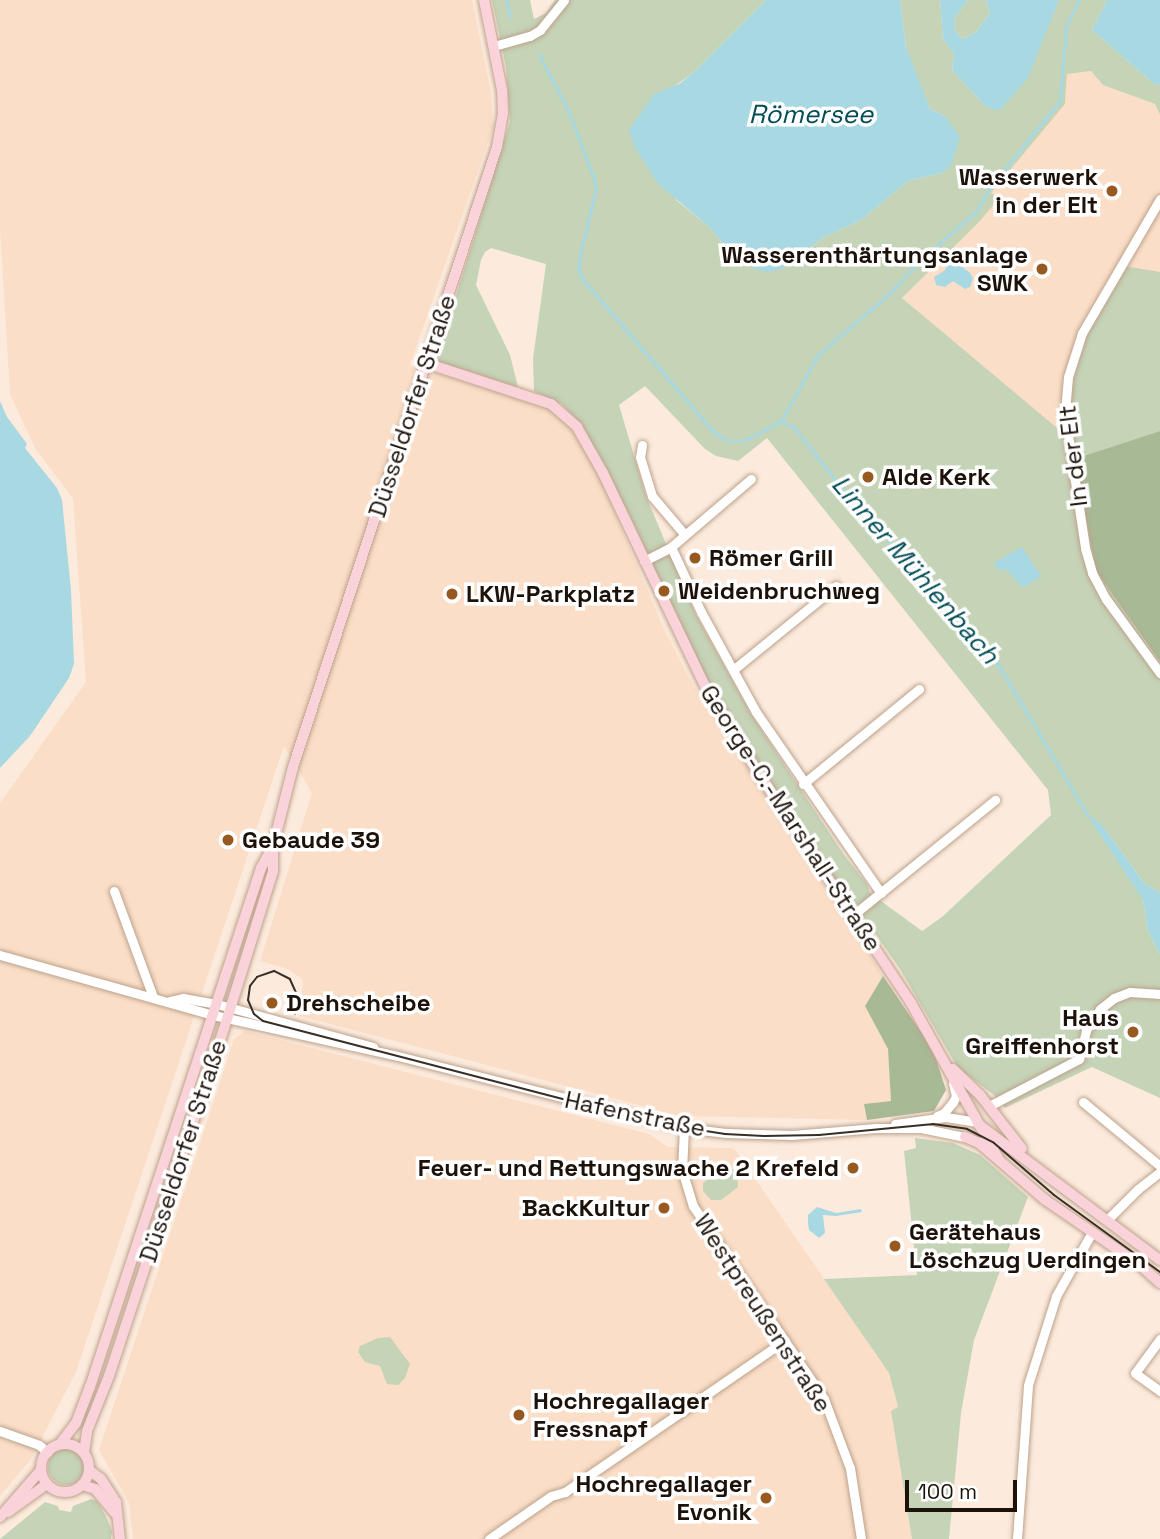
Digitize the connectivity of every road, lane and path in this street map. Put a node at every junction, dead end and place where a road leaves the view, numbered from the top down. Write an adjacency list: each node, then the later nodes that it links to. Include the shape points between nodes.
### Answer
1 (484, 0): 3 (main road, Düsseldorfer Straße)
2 (564, 0): 3 (street, via 540,30)
3 (494, 46): 5 (main road, Düsseldorfer Straße, via 502,90 501,130)
4 (1160, 199): 13 (street, In der Elt, via 1082,333 1068,377 1065,415 1092,573 1105,599)
5 (426, 363): 10 (main road, George-C.-Marshall-Straße, via 562,411 577,427 603,473); 17 (main road, Düsseldorfer Straße, via 293,767)
6 (642, 445): 8 (street, via 640,457 652,496)
7 (751, 479): 8 (street)
8 (685, 535): 9 (street)
9 (671, 547): 10 (street); 12 (street)
10 (646, 566): 20 (main road, George-C.-Marshall-Straße, via 726,723)
11 (836, 586): 12 (street)
12 (733, 670): 15 (street)
13 (1160, 673)
14 (919, 689): 15 (street)
15 (803, 784): 19 (street)
16 (995, 800): 19 (street)
17 (273, 846): 25 (main road, Düsseldorfer Straße, via 261,868); 26 (main road, Düsseldorfer Straße, via 273,871)
18 (114, 891): 23 (street)
19 (881, 893): 20 (street)
20 (853, 915): 28 (main road, George-C.-Marshall-Straße)
21 (0, 956): 23 (street, Hafenstraße)
22 (1160, 994): 32 (street, via 1138,991 1114,998 1086,1030 1079,1059)
23 (153, 998): 24 (street, Hafenstraße)
24 (169, 1001): 25 (street, Hafenstraße, via 183,998); 27 (street, Hafenstraße)
25 (217, 1004): 26 (street, Hafenstraße); 27 (main road, Düsseldorfer Straße)
26 (229, 1013): 27 (street, Hafenstraße); 35 (street, Hafenstraße); 52 (main road, Düsseldorfer Straße, via 87,1431)
27 (213, 1015): 50 (main road, Düsseldorfer Straße, via 90,1387 76,1423)
28 (945, 1058): 29 (main road); 30 (main road, George-C.-Marshall-Straße)
29 (975, 1091): 30 (street); 32 (main road)
30 (958, 1094): 33 (street, via 944,1113); 34 (main road, George-C.-Marshall-Straße)
31 (1083, 1102): 39 (street)
32 (989, 1106): 40 (main road)
33 (926, 1118): 34 (street, Hafenstraße); 36 (street, Hafenstraße)
34 (975, 1122): 38 (main road, George-C.-Marshall-Straße); 40 (main road, Hafenstraße)
35 (684, 1128): 36 (street, Hafenstraße, via 792,1135); 47 (street, Westpreußenstraße, via 682,1170 693,1206)
36 (876, 1128): 37 (street, Hafenstraße, via 933,1130)
37 (965, 1137): 38 (main road, Hafenstraße)
38 (999, 1158): 43 (main road, Hafenstraße, via 1044,1199)
39 (1160, 1166)
40 (1041, 1171): 42 (main road, Hafenstraße)
41 (1160, 1172): 42 (street)
42 (1108, 1219): 44 (main road, Hafenstraße)
43 (1092, 1232): 45 (main road, Hafenstraße); 62 (street, via 1055,1296 1028,1385)
44 (1160, 1261)
45 (1160, 1283)
46 (1160, 1339): 48 (street, via 1135,1373)
47 (785, 1340): 60 (street); 61 (street, Westpreußenstraße, via 824,1399 850,1468)
48 (1160, 1391)
49 (0, 1431): 51 (street)
50 (60, 1444): 51 (main road); 52 (main road, via 73,1445)
51 (47, 1452): 53 (main road)
52 (84, 1453): 54 (main road)
53 (41, 1470): 55 (main road); 57 (main road)
54 (89, 1470): 56 (main road); 58 (main road, via 111,1494)
55 (47, 1484): 56 (main road, via 65,1492); 57 (main road)
56 (82, 1485): 58 (main road, via 95,1489)
57 (1, 1516)
58 (118, 1516): 59 (main road)
59 (120, 1539)
60 (489, 1539)
61 (861, 1539)
62 (1017, 1539)

